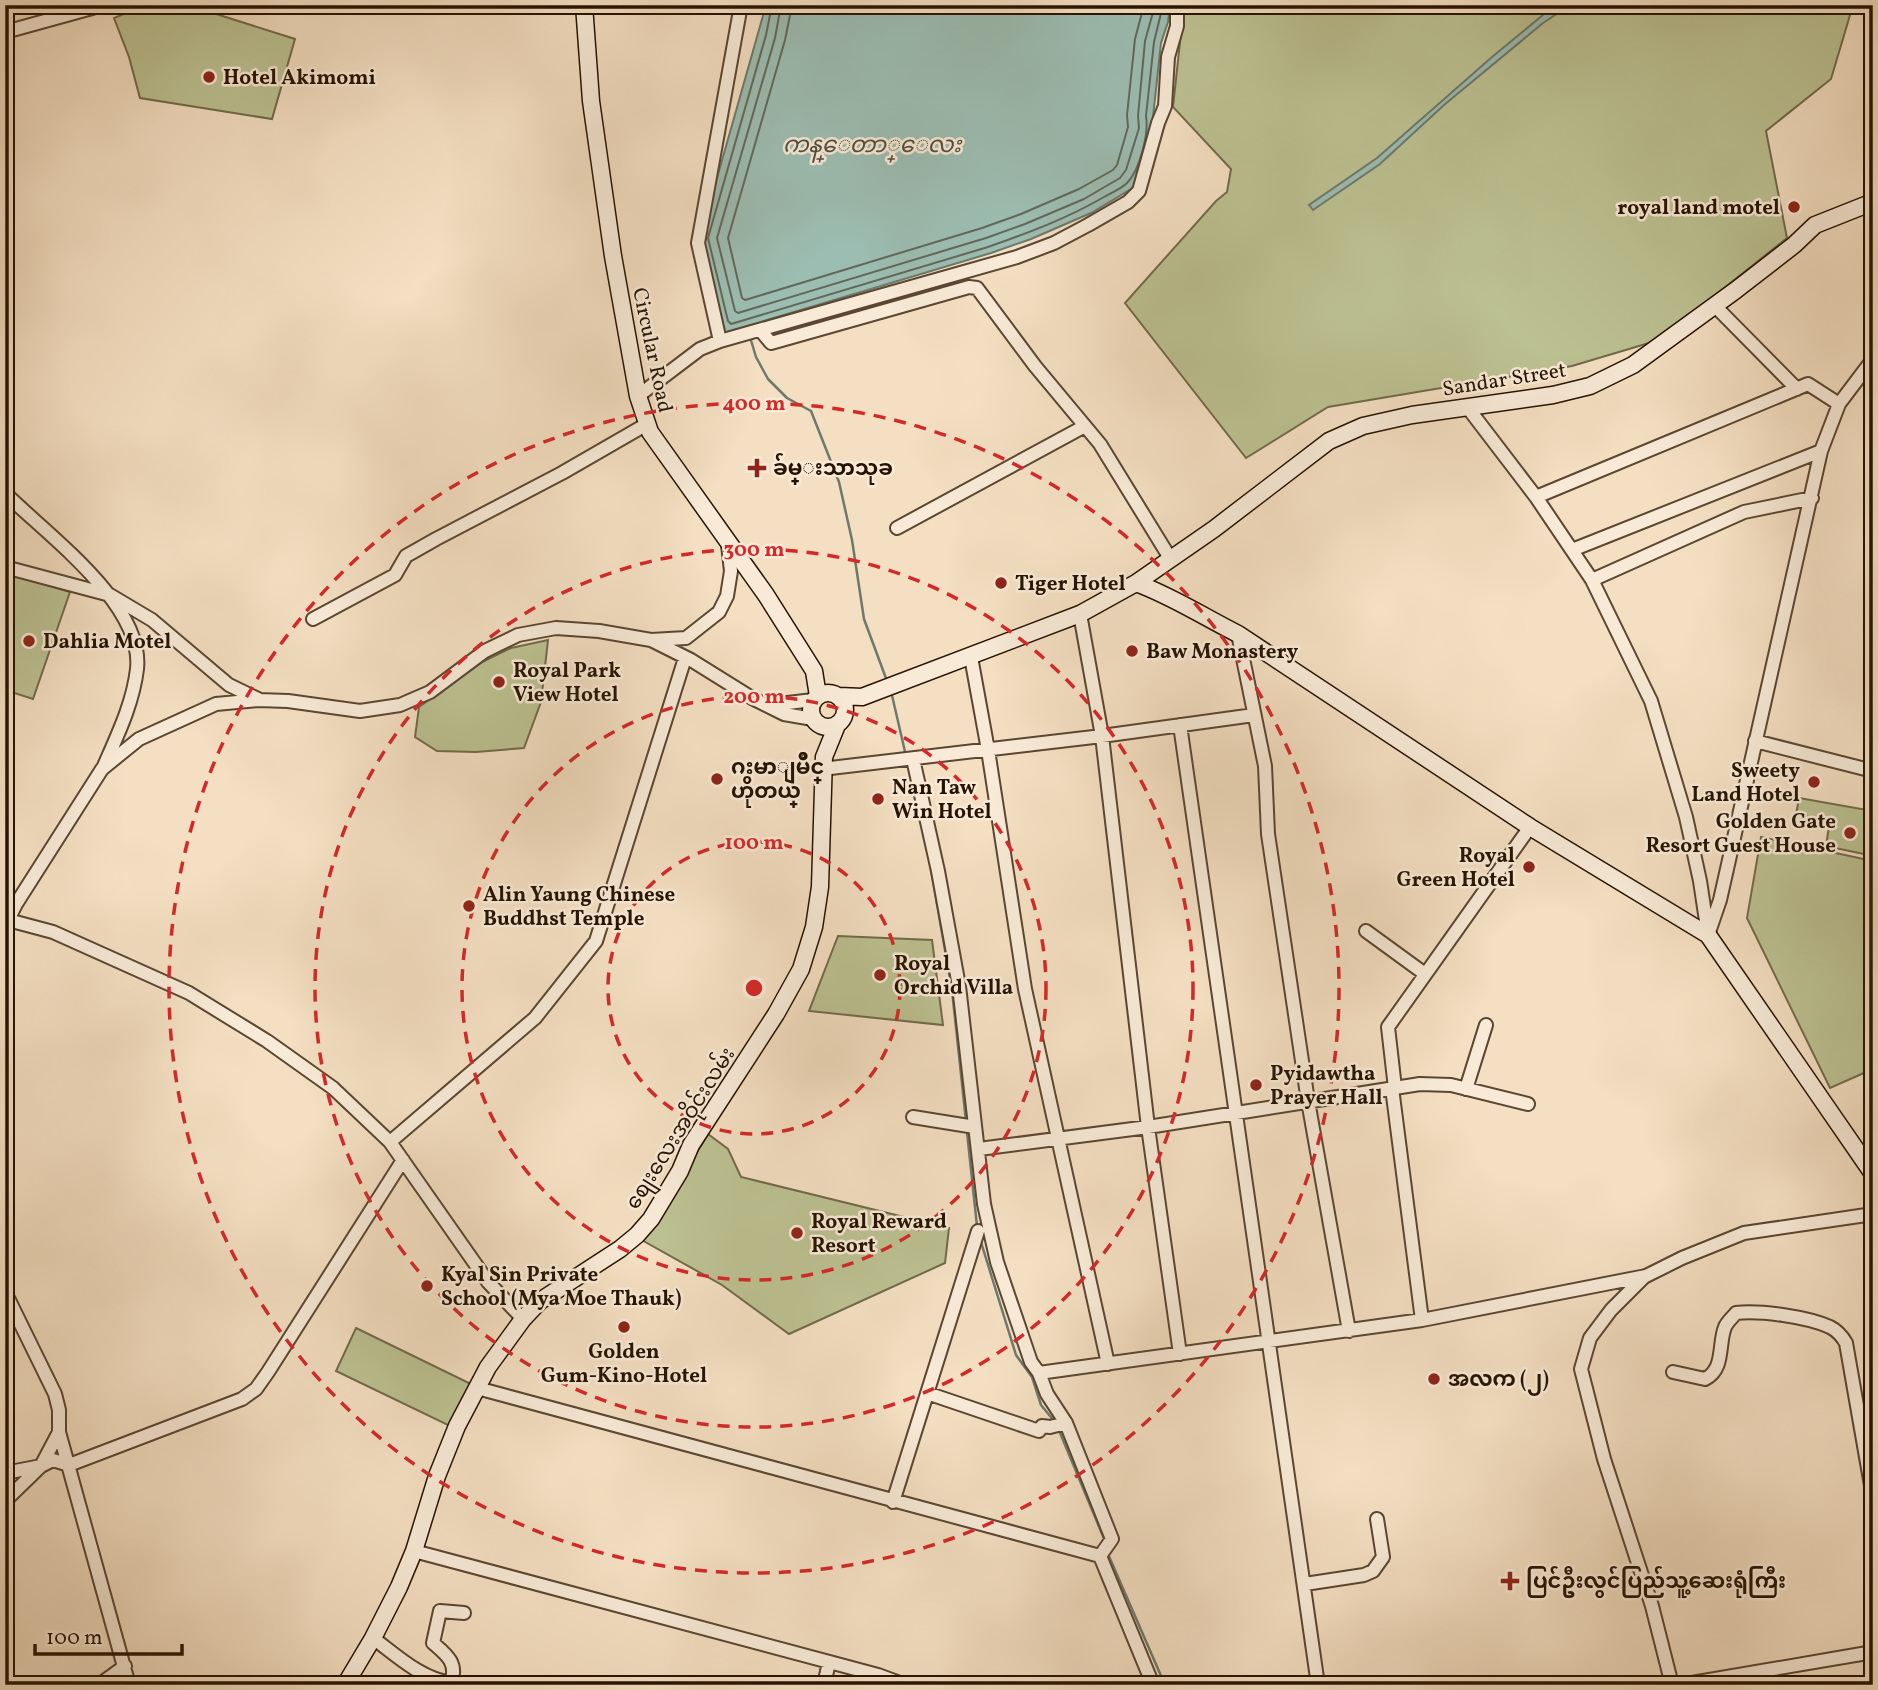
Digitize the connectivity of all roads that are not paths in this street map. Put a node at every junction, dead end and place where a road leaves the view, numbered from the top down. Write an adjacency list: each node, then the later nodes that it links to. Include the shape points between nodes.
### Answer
1 (103, 5): 5 (street)
2 (584, 5): 12 (street, Circular Road, via 593,113)
3 (741, 5): 9 (street, via 698,243)
4 (1178, 5): 8 (street, via 1165,106 1139,191 1128,202 1054,243 1017,257)
5 (5, 32)
6 (1873, 202): 7 (street, Sandar Street, via 1815,225)
7 (1714, 306): 11 (street); 14 (street, Sandar Street, via 1633,365 1590,386)
8 (761, 331): 9 (street); 16 (street, via 771,343 977,288)
9 (720, 341): 12 (street, via 690,356)
10 (1873, 359): 13 (street)
11 (1797, 389): 13 (street, via 1808,384); 19 (street)
12 (638, 396): 15 (street, Circular Road)
13 (1839, 404): 17 (street)
14 (1468, 408): 19 (street); 24 (street, Sandar Street, via 1363,426 1329,441 1214,530)
15 (647, 424): 22 (street, Circular Road); 31 (street, via 406,556 395,576)
16 (1085, 426): 21 (street); 24 (street)
17 (1821, 451): 20 (street); 23 (street)
18 (5, 493): 29 (street)
19 (1536, 497): 23 (street)
20 (1812, 498): 26 (street, via 1744,512); 47 (street)
21 (897, 528)
22 (728, 545): 33 (street, via 731,571 719,612 686,638); 36 (street, Circular Road)
23 (1572, 550): 26 (street)
24 (1170, 558): 27 (street, Sandar Street); 28 (street)
25 (5, 567): 29 (street)
26 (1592, 580): 56 (street, via 1651,701 1671,760)
27 (1136, 583): 28 (street); 30 (street, Sandar Street)
28 (1166, 594): 32 (street)
29 (110, 595): 40 (street, via 152,620 229,685); 51 (street, via 134,635 137,666 124,720)
30 (1080, 614): 34 (street, Sandar Street); 46 (street)
31 (313, 619)
32 (1238, 634): 42 (street); 53 (street)
33 (651, 640): 35 (street); 40 (street, via 556,628 518,635 485,651 429,692 400,705 360,711)
34 (971, 657): 38 (street, Sandar Street); 48 (street)
35 (685, 658): 41 (street); 68 (street, via 596,941 536,1018)
36 (814, 671): 37 (street); 39 (street, Circular Road)
37 (837, 695): 38 (street); 39 (street, via 830,692); 43 (street, via 845,704)
38 (862, 697): 43 (street)
39 (816, 698): 41 (street); 44 (street, via 811,706)
40 (258, 699): 51 (street, via 216,704 167,724 139,739)
41 (771, 705): 44 (street, via 784,714)
42 (1254, 715): 45 (street); 61 (street, via 1265,766 1268,834)
43 (841, 719): 44 (street, via 826,727); 50 (street)
44 (815, 721): 50 (street)
45 (1180, 725): 46 (street); 63 (street)
46 (1102, 736): 48 (street); 66 (street)
47 (1755, 741): 52 (street); 56 (street)
48 (988, 750): 49 (street); 67 (street, via 1025,989)
49 (909, 759): 50 (street); 65 (street, via 938,871 959,986)
50 (823, 763): 76 (street, စျေးလေးအဝိုင်းလမ်း, via 820,887 801,969 691,1144 651,1219 620,1249 540,1301)
51 (102, 769): 54 (street)
52 (1873, 771)
53 (1530, 827): 56 (street); 57 (street)
54 (7, 923): 68 (street, via 53,932 189,993 333,1087)
55 (1366, 931): 57 (street)
56 (1708, 935): 71 (street)
57 (1425, 974): 59 (street, via 1388,1027)
58 (1486, 1025): 60 (street)
59 (1394, 1088): 60 (street, via 1420,1083); 61 (street); 77 (street)
60 (1466, 1089): 62 (street)
61 (1308, 1101): 63 (street); 78 (street)
62 (1528, 1104)
63 (1236, 1112): 66 (street); 79 (street)
64 (913, 1117): 65 (street)
65 (969, 1126): 69 (street)
66 (1148, 1127): 67 (street); 80 (street)
67 (1058, 1140): 69 (street); 81 (street)
68 (390, 1142): 70 (street)
69 (979, 1149): 83 (street, via 997,1262 1031,1362)
70 (403, 1160): 76 (street, via 488,1282); 88 (street, via 256,1389 242,1399)
71 (1873, 1174)
72 (1873, 1214): 74 (street, via 1744,1233)
73 (978, 1231): 85 (street)
74 (1646, 1276): 77 (street); 111 (street, via 1590,1338 1581,1369)
75 (5, 1292): 87 (street, via 55,1394)
76 (523, 1319): 84 (street, စျေးလေးအဝိုင်းလမ်း)
77 (1422, 1320): 78 (street)
78 (1349, 1331): 79 (street)
79 (1268, 1343): 80 (street); 97 (street)
80 (1180, 1354): 81 (street)
81 (1108, 1364): 83 (street)
82 (1673, 1372): 91 (street, via 1709,1377 1719,1360 1725,1326 1736,1313 1765,1312 1840,1333 1846,1343)
83 (1039, 1373): 86 (street)
84 (477, 1388): 93 (street); 96 (street, စျေးလေးအဝိုင်းလမ်း, via 437,1476)
85 (927, 1393): 86 (street, via 1039,1431 1042,1426); 93 (street)
86 (1059, 1425): 95 (street, via 1112,1539)
87 (60, 1432): 88 (street); 89 (street)
88 (69, 1465): 89 (street, via 53,1460); 102 (street)
89 (41, 1466): 90 (street); 92 (street)
90 (5, 1473)
91 (1873, 1497)
92 (5, 1500)
93 (893, 1502): 95 (street)
94 (1377, 1519): 97 (street, via 1384,1557 1373,1571)
95 (1104, 1550): 109 (street)
96 (414, 1551): 99 (street, စျေးလေးအဝိုင်းလမ်း); 101 (street)
97 (1305, 1584): 110 (street)
98 (464, 1614): 99 (street, via 440,1611 433,1643 451,1659 451,1683 421,1673)
99 (373, 1638): 104 (street, စျေးလေးအဝိုင်းလမ်း)
100 (1873, 1652): 112 (street)
101 (829, 1662): 103 (street); 107 (street)
102 (125, 1666): 105 (street); 106 (street)
103 (878, 1680): 108 (street)
104 (347, 1684)
105 (99, 1685)
106 (130, 1685)
107 (824, 1685)
108 (905, 1685)
109 (1153, 1685)
110 (1318, 1685)
111 (1672, 1685)
112 (1680, 1685)

